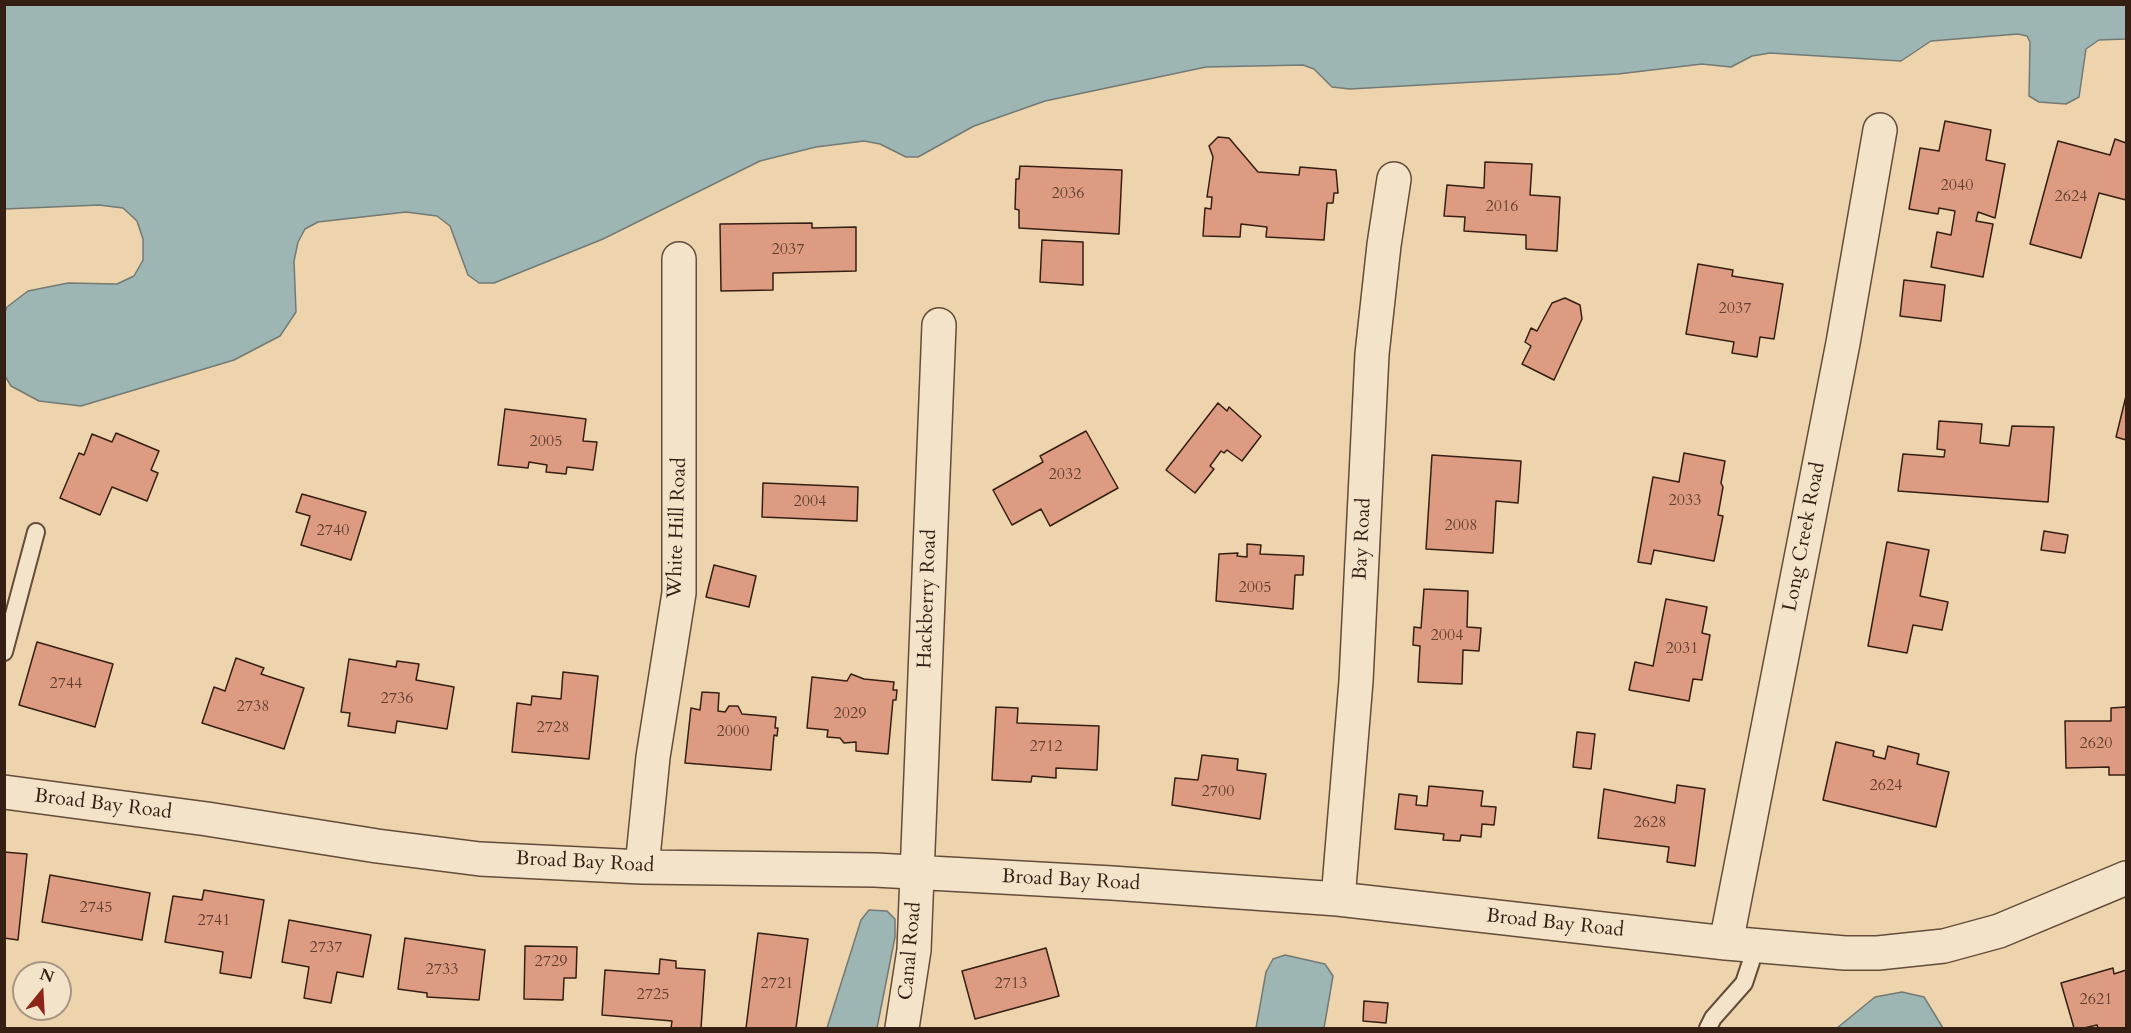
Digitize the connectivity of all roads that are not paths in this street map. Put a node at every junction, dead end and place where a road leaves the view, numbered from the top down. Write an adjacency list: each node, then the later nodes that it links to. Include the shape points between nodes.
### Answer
1 (1880, 130): 12 (street, Long Creek Road)
2 (1394, 179): 11 (street, Bay Road, via 1372,354 1356,681)
3 (679, 259): 8 (street, White Hill Road, via 679,593 653,757)
4 (939, 325): 9 (street, Hackberry Road)
5 (36, 532): 6 (lane)
6 (4, 652)
7 (4, 792): 8 (street, Broad Bay Road, via 480,859)
8 (642, 867): 9 (street, Broad Bay Road)
9 (917, 873): 11 (street, Broad Bay Road); 13 (street, Canal Road, via 914,950)
10 (2127, 878): 12 (street, Broad Bay Road, via 1999,931 1944,946 1845,953)
11 (1338, 899): 12 (street, Broad Bay Road)
12 (1739, 944): 14 (lane, via 1751,963 1744,983)
13 (902, 1029)
14 (1707, 1029)

